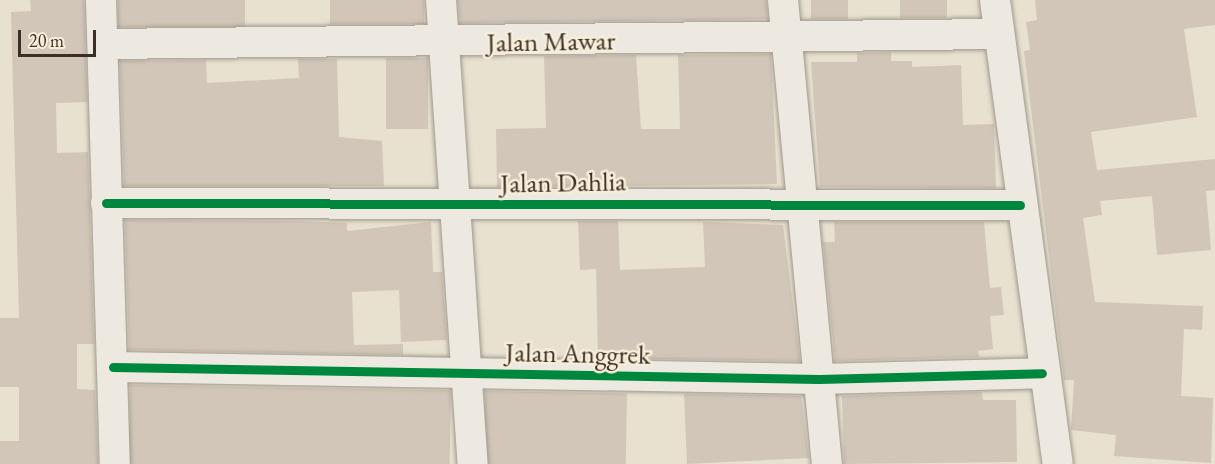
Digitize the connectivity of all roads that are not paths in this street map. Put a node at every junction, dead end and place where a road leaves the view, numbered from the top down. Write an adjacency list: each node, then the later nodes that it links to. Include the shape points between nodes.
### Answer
1 (101, 0): 8 (street)
2 (441, 0): 7 (street)
3 (783, 0): 6 (street)
4 (995, 0): 5 (street)
5 (999, 34): 6 (street, Jalan Mawar); 11 (street)
6 (786, 39): 7 (street, Jalan Mawar); 9 (street)
7 (444, 43): 8 (street, Jalan Mawar); 12 (street)
8 (103, 44): 10 (street)
9 (802, 202): 11 (street, Jalan Dahlia); 12 (street, Jalan Dahlia); 16 (street)
10 (106, 203): 12 (street, Jalan Dahlia); 13 (street)
11 (1020, 205): 14 (street)
12 (455, 206): 15 (street)
13 (113, 367): 15 (street, Jalan Anggrek); 17 (street)
14 (1042, 373): 16 (street, Jalan Anggrek); 20 (street)
15 (469, 374): 16 (street, Jalan Anggrek); 18 (street)
16 (819, 379): 19 (street)
17 (115, 464)
18 (473, 464)
19 (827, 464)
20 (1058, 464)

